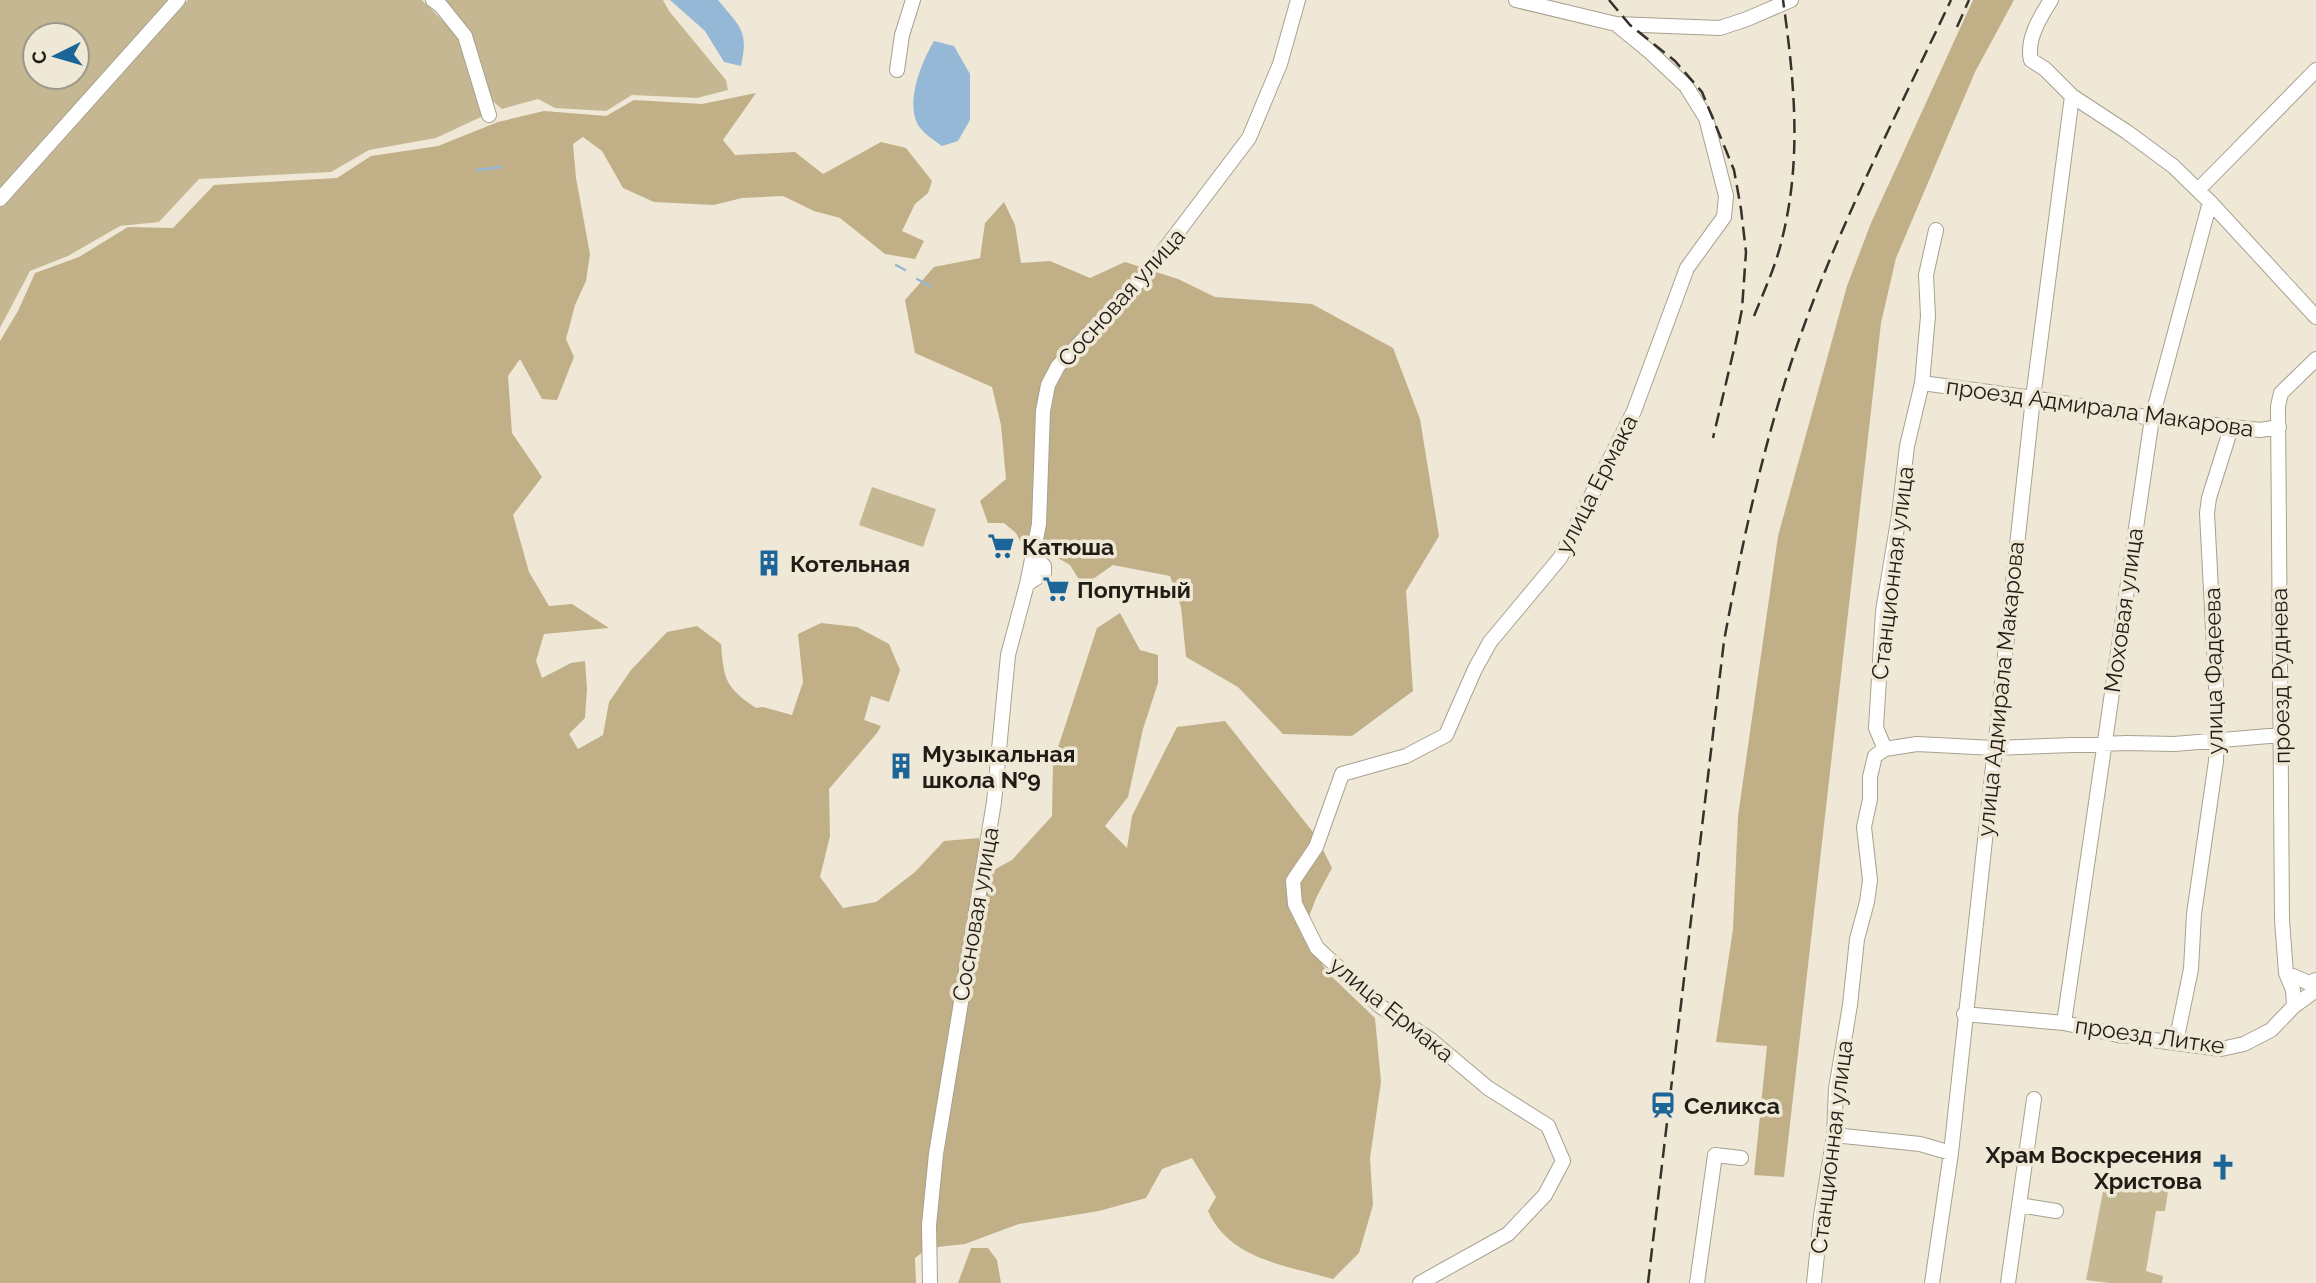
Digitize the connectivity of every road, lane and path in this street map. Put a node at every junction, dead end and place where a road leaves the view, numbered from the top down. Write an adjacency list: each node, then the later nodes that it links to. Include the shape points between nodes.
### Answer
1 (178, 0): 14 (street)
2 (433, 0): 12 (street, via 465,36)
3 (913, 0): 9 (street)
4 (1298, 0): 42 (street, Сосновая улица, via 1280,64 1249,138 1146,274 1058,366 1048,384 1039,524 1031,567 1040,562 1044,573 1027,584 1008,655 994,802 936,1154 929,1225)
5 (1516, 0): 8 (street)
6 (1791, 0): 8 (street, via 1720,28)
7 (2051, 0): 11 (street, via 2029,50 2031,60)
8 (1616, 24): 43 (street, улица Ермака, via 1686,86 1706,118 1726,196 1724,217 1687,268 1634,411 1560,558 1490,642 1446,735 1406,756 1342,774 1316,847 1293,881 1295,904 1317,948 1380,1006 1431,1040 1488,1088 1548,1126 1563,1161 1545,1195 1508,1234)
9 (897, 70)
10 (2316, 70): 13 (street)
11 (2072, 96): 13 (street, via 2174,166); 20 (street, улица Адмирала Макарова)
12 (489, 115)
13 (2198, 190): 15 (street)
14 (0, 199)
15 (2210, 202): 17 (street); 21 (street, Моховая улица)
16 (1936, 230): 19 (street, Станционная улица, via 1926,275 1928,316)
17 (2316, 317)
18 (2316, 359): 22 (street, проезд Руднева, via 2281,393)
19 (1922, 383): 20 (street, проезд Адмирала Макарова); 28 (street, Станционная улица, via 1907,446 1883,611 1876,728)
20 (2033, 398): 21 (street, проезд Адмирала Макарова); 27 (street, улица Адмирала Макарова)
21 (2152, 418): 23 (street, проезд Адмирала Макарова); 26 (street, Моховая улица)
22 (2278, 427): 23 (street, проезд Адмирала Макарова); 24 (street, проезд Руднева)
23 (2231, 428): 25 (street, улица Фадеева, via 2207,513)
24 (2281, 736): 25 (street); 29 (street, проезд Руднева)
25 (2217, 742): 26 (street); 35 (street, улица Фадеева, via 2191,969)
26 (2103, 745): 27 (street); 34 (street, Моховая улица)
27 (1994, 748): 28 (street, via 1917,744); 33 (street, улица Адмирала Макарова)
28 (1885, 750): 37 (street, Станционная улица, via 1875,756 1870,776 1863,838 1870,880 1857,939)
29 (2286, 974): 30 (street, via 2309,983); 32 (street, проезд Руднева)
30 (2316, 980)
31 (2316, 990): 32 (street, проезд Литке)
32 (2294, 1006): 35 (street, проезд Литке, via 2271,1030 2244,1044 2221,1049)
33 (1964, 1014): 34 (street, проезд Литке); 38 (street, улица Адмирала Макарова)
34 (2064, 1023): 35 (street, проезд Литке)
35 (2176, 1042)
36 (2034, 1099): 40 (street)
37 (1834, 1135): 38 (street, via 1920,1144); 45 (street, Станционная улица)
38 (1951, 1153): 46 (street, улица Адмирала Макарова)
39 (1741, 1158): 44 (street, via 1715,1155)
40 (2019, 1205): 41 (street); 47 (street)
41 (2056, 1211)
42 (930, 1283)
43 (1420, 1283)
44 (1697, 1283)
45 (1814, 1283)
46 (1932, 1283)
47 (2008, 1283)

